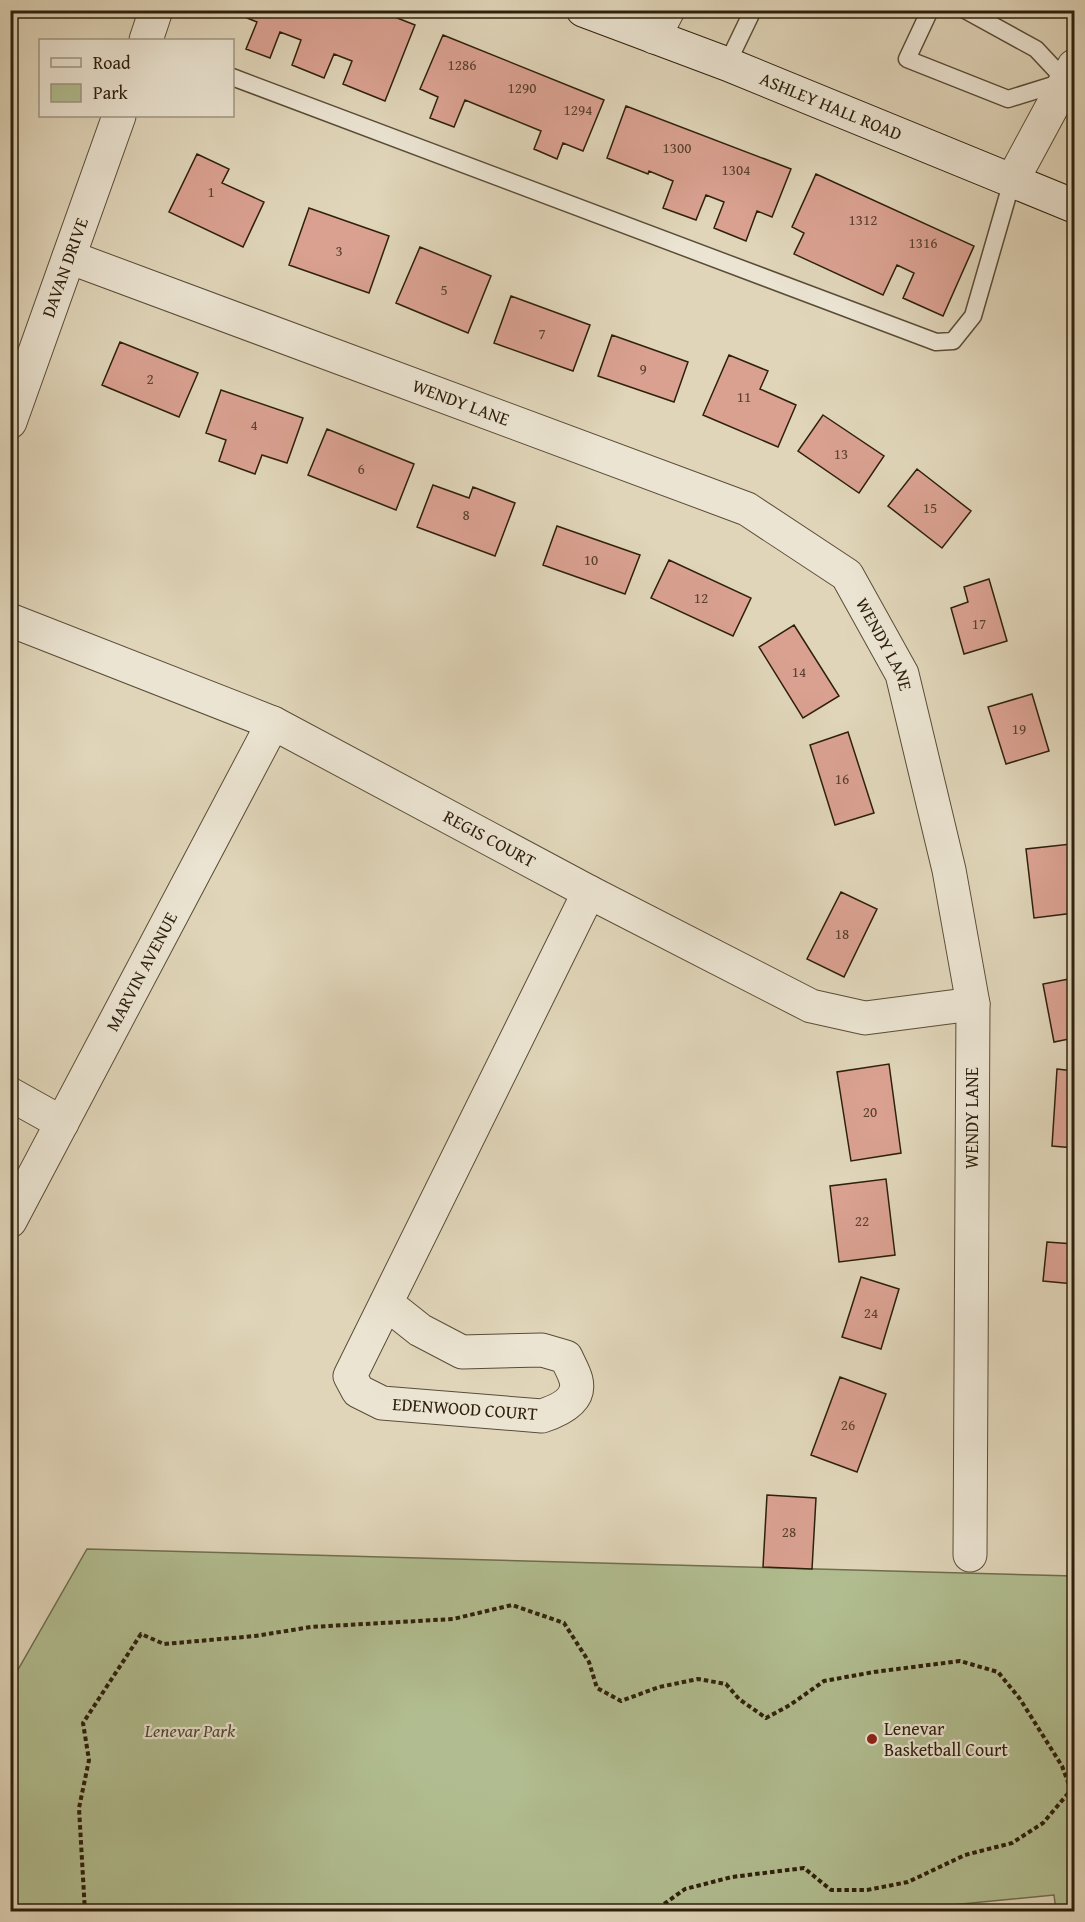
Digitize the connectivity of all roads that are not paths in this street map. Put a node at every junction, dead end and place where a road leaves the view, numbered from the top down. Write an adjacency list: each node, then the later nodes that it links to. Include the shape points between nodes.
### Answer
1 (156, 10): 7 (street)
2 (583, 10): 6 (street, ASHLEY HALL ROAD)
3 (753, 10): 8 (lane)
4 (930, 10): 9 (lane, via 907,59 1008,99)
5 (965, 10): 9 (lane, via 1036,49)
6 (661, 24): 8 (street, ASHLEY HALL ROAD)
7 (146, 39)
8 (727, 64): 12 (street, ASHLEY HALL ROAD)
9 (1070, 74): 12 (street)
10 (234, 78): 12 (lane, via 936,342 953,341 973,316)
11 (119, 117): 14 (street, DAVAN DRIVE)
12 (1012, 181): 13 (street, ASHLEY HALL ROAD)
13 (1074, 206)
14 (69, 257): 15 (street, DAVAN DRIVE); 19 (street, WENDY LANE, via 747,509 847,576 902,674 949,870)
15 (10, 422)
16 (10, 620): 17 (street, REGIS COURT)
17 (273, 723): 18 (street, REGIS COURT); 21 (street, MARVIN AVENUE)
18 (588, 892): 19 (street, REGIS COURT, via 811,1006 865,1018); 23 (street, EDENWOOD COURT)
19 (973, 1004): 24 (street, WENDY LANE)
20 (10, 1094): 21 (street)
21 (62, 1123): 22 (street, MARVIN AVENUE)
22 (10, 1221)
23 (386, 1303): 23 (street, EDENWOOD COURT, via 350,1376 358,1391 382,1403 542,1416 562,1409 575,1394 577,1382 566,1357 542,1350 462,1352 420,1330)
24 (970, 1555)

